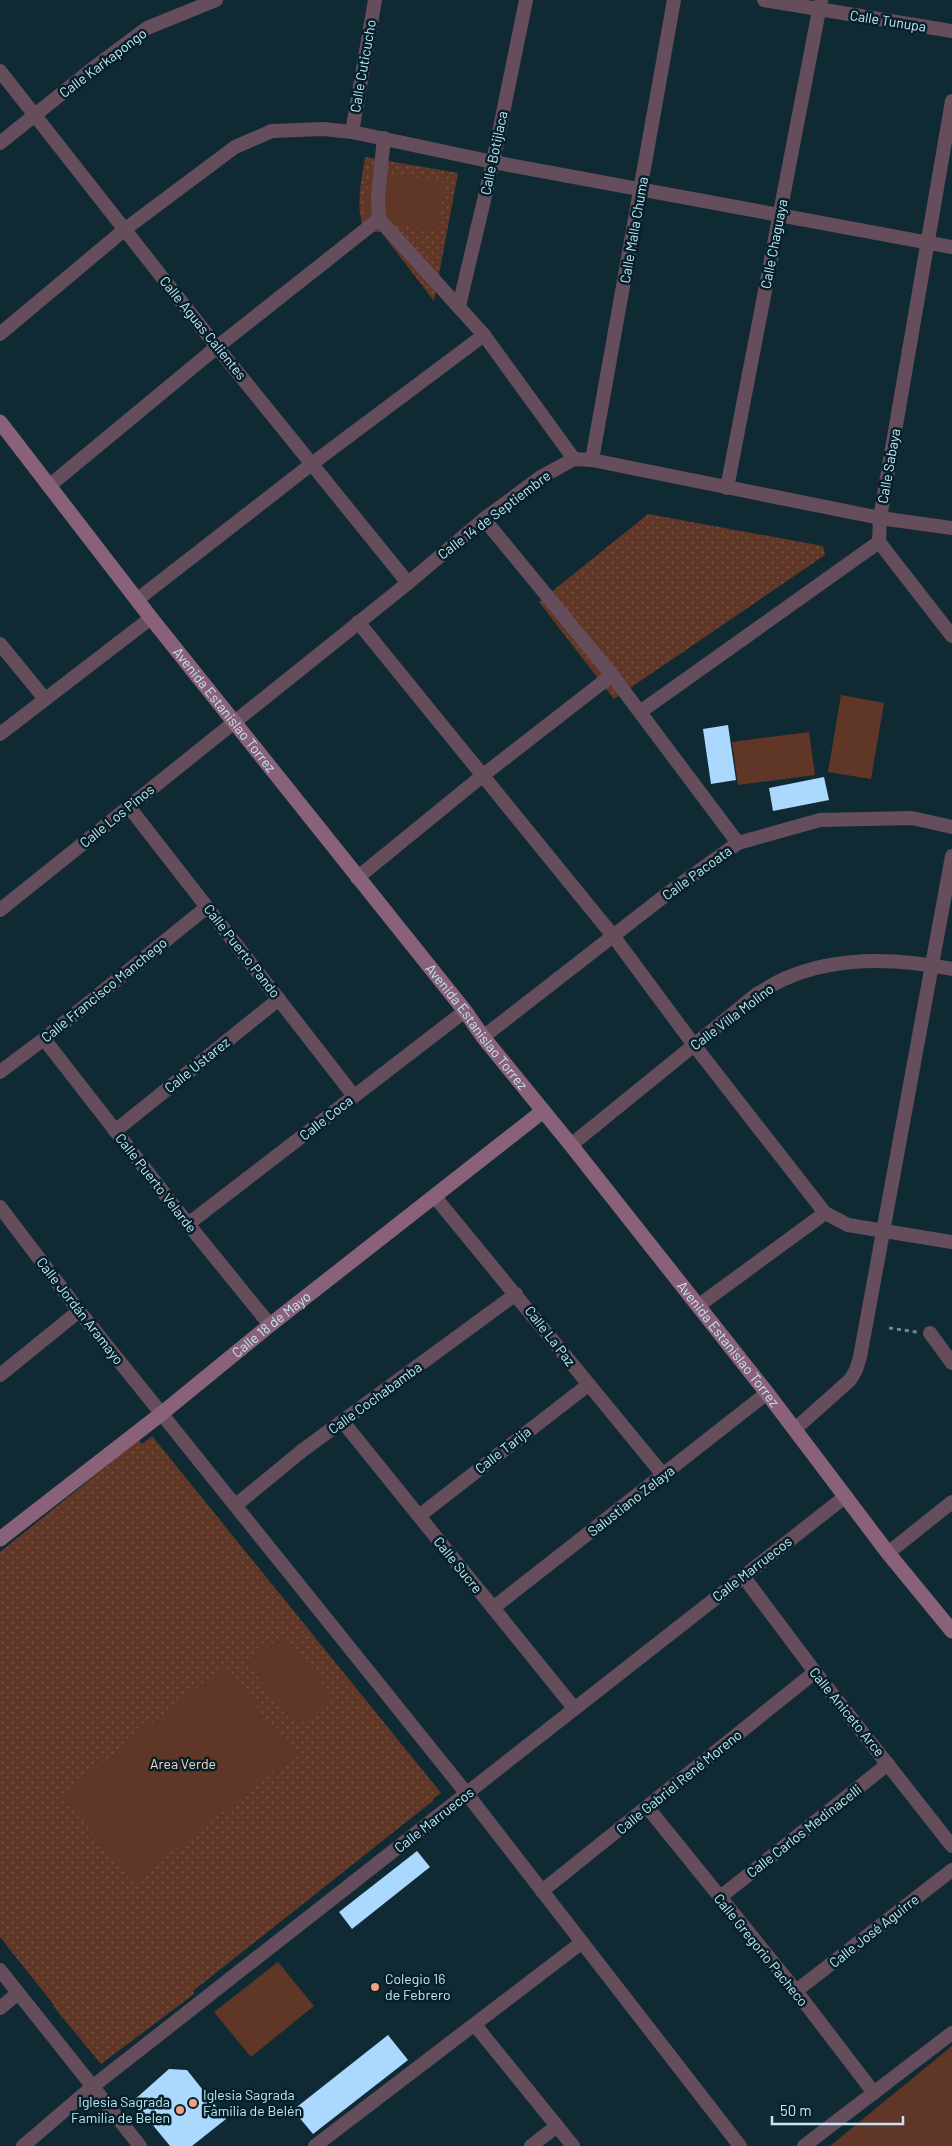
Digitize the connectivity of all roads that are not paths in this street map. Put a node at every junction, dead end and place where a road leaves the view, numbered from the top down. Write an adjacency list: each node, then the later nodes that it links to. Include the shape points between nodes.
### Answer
1 (216, 0): 10 (street, Calle Karkapongo, via 147,28)
2 (375, 0): 11 (street, Calle Cuticucho)
3 (526, 0): 14 (street, Calle Botijlaca)
4 (674, 0): 15 (street, Calle Malla Chuma)
5 (764, 0): 6 (street, Calle Tunupa)
6 (820, 5): 7 (street, Calle Tunupa); 16 (street, Calle Chaguaya)
7 (952, 31)
8 (0, 70): 10 (street, Calle Aguas Calientes)
9 (952, 101): 19 (street, Calle Sabaya)
10 (35, 116): 13 (street, Calle Karkapongo); 18 (street, Calle Aguas Calientes)
11 (352, 132): 12 (street); 18 (street, via 303,129 272,131 257,137 235,147)
12 (384, 138): 14 (street); 17 (street, via 378,196)
13 (0, 143)
14 (493, 162): 15 (street); 21 (street, Calle Botijlaca)
15 (641, 190): 16 (street); 27 (street, Calle Malla Chuma)
16 (780, 216): 19 (street); 30 (street, Calle Chaguaya)
17 (380, 219): 21 (street); 24 (street)
18 (124, 230): 22 (street); 24 (street, Calle Aguas Calientes)
19 (926, 243): 20 (street); 31 (street, Calle Sabaya)
20 (952, 248)
21 (459, 306): 23 (street)
22 (0, 334)
23 (484, 335): 26 (street); 28 (street)
24 (217, 347): 28 (street, Calle Aguas Calientes); 29 (street)
25 (0, 422): 29 (street, Avenida Estanislao Torrez)
26 (574, 459): 27 (street); 32 (street, Calle 14 de Septiembre, via 541,476)
27 (592, 460): 30 (street)
28 (313, 463): 35 (street, Calle Aguas Calientes); 36 (street)
29 (50, 486): 36 (street, Avenida Estanislao Torrez)
30 (727, 488): 31 (street)
31 (880, 518): 33 (street); 34 (street, Calle Sabaya)
32 (484, 520): 35 (street, Calle 14 de Septiembre); 41 (street)
33 (952, 528)
34 (879, 542): 39 (street); 43 (street)
35 (408, 583): 38 (street, Calle 14 de Septiembre)
36 (138, 599): 37 (street, Avenida Estanislao Torrez)
37 (151, 618): 42 (street); 44 (street, Avenida Estanislao Torrez)
38 (358, 622): 44 (street, Calle 14 de Septiembre); 46 (street)
39 (952, 636)
40 (0, 644): 42 (street)
41 (612, 676): 43 (street); 46 (street)
42 (45, 699): 45 (street)
43 (640, 712): 49 (street)
44 (234, 722): 47 (street, Calle Los Pinos); 51 (street, Avenida Estanislao Torrez)
45 (0, 734)
46 (482, 776): 51 (street); 54 (street)
47 (129, 807): 52 (street, Calle Puerto Pando); 53 (street, Calle Los Pinos)
48 (952, 827): 49 (street, Calle Pacoata, via 912,818 820,820)
49 (738, 842): 54 (street, Calle Pacoata)
50 (952, 856): 55 (street)
51 (357, 878): 58 (street, Avenida Estanislao Torrez)
52 (207, 907): 57 (street, Calle Puerto Pando); 60 (street, Calle Francisco Manchego)
53 (0, 910)
54 (614, 936): 59 (street, Calle Pacoata); 61 (street)
55 (933, 965): 56 (street, Calle Villa Molino); 61 (street, Calle Villa Molino, via 864,960 828,965 785,979 757,994); 71 (street)
56 (952, 969)
57 (279, 999): 63 (street, Calle Puerto Pando); 65 (street, Calle Ustarez)
58 (465, 1011): 59 (street, Avenida Estanislao Torrez); 63 (street, Calle Coca)
59 (483, 1037): 64 (street, Avenida Estanislao Torrez)
60 (44, 1039): 62 (street, Calle Francisco Manchego); 65 (street, Calle Puerto Velarde)
61 (694, 1045): 66 (street, Calle Villa Molino); 69 (street)
62 (0, 1072)
63 (354, 1096): 70 (street, Calle Coca)
64 (543, 1111): 66 (street, Avenida Estanislao Torrez); 67 (street, Calle 18 de Mayo)
65 (115, 1131): 70 (street, Calle Puerto Velarde)
66 (571, 1145): 74 (street, Avenida Estanislao Torrez)
67 (435, 1197): 73 (street, Calle La Paz); 76 (street, Calle 18 de Mayo)
68 (0, 1207): 75 (street, Calle Jordán Aramayo)
69 (826, 1213): 71 (street, via 848,1225); 74 (street)
70 (188, 1224): 76 (street, Calle Puerto Velarde)
71 (884, 1231): 72 (street); 84 (street, via 856,1370 840,1390)
72 (952, 1242)
73 (516, 1294): 80 (street, Calle La Paz); 83 (street, Calle Cochabamba)
74 (698, 1306): 81 (street, Avenida Estanislao Torrez)
75 (79, 1311): 79 (street); 82 (street, Calle Jordán Aramayo)
76 (270, 1325): 82 (street, Calle 18 de Mayo)
77 (930, 1334): 78 (street)
78 (952, 1363)
79 (0, 1375)
80 (588, 1385): 85 (street, Calle La Paz); 89 (street, Calle Tarija)
81 (767, 1393): 84 (street, Avenida Estanislao Torrez); 85 (street, Salustiano Zelaya)
82 (161, 1414): 88 (street, Calle Jordán Aramayo); 90 (street, Calle 18 de Mayo)
83 (343, 1422): 88 (street, Calle Cochabamba); 89 (street, Calle Sucre)
84 (795, 1429): 86 (street, Avenida Estanislao Torrez)
85 (664, 1476): 93 (street, Salustiano Zelaya)
86 (846, 1496): 91 (street, Avenida Estanislao Torrez); 92 (street, Calle Marruecos)
87 (952, 1502): 91 (street)
88 (236, 1505): 98 (street, Calle Jordán Aramayo)
89 (419, 1516): 93 (street, Calle Sucre)
90 (0, 1539)
91 (888, 1552): 94 (street, Avenida Estanislao Torrez)
92 (743, 1576): 95 (street, Calle Aniceto Arce); 96 (street, Calle Marruecos)
93 (493, 1608): 96 (street, Calle Sucre)
94 (952, 1630)
95 (815, 1672): 97 (street, Calle Aniceto Arce); 99 (street, Calle Gabriel René Moreno)
96 (574, 1708): 98 (street, Calle Marruecos)
97 (888, 1764): 100 (street, Calle Aniceto Arce); 103 (street, Calle Carlos Medinacelli)
98 (467, 1794): 102 (street, Calle Jordán Aramayo); 111 (street, Calle Marruecos)
99 (648, 1808): 102 (street, Calle Gabriel René Moreno); 103 (street, Calle Gregorio Pacheco)
100 (952, 1846)
101 (952, 1870): 106 (street, Calle José Aguirre)
102 (542, 1891): 104 (street, Calle Jordán Aramayo)
103 (719, 1898): 106 (street, Calle Gregorio Pacheco)
104 (581, 1944): 109 (street); 119 (street, Calle Jordán Aramayo)
105 (0, 1970): 107 (street)
106 (796, 1991): 112 (street, Calle Gregorio Pacheco)
107 (18, 1993): 108 (street); 111 (street)
108 (0, 2008)
109 (475, 2025): 113 (street); 116 (street)
110 (952, 2033): 112 (street)
111 (92, 2087): 114 (street, Calle Marruecos); 115 (street)
112 (874, 2093): 120 (street)
113 (557, 2126): 117 (street); 118 (street)
114 (23, 2146)
115 (140, 2146)
116 (315, 2146)
117 (530, 2146)
118 (573, 2146)
119 (740, 2146)
120 (804, 2146)

